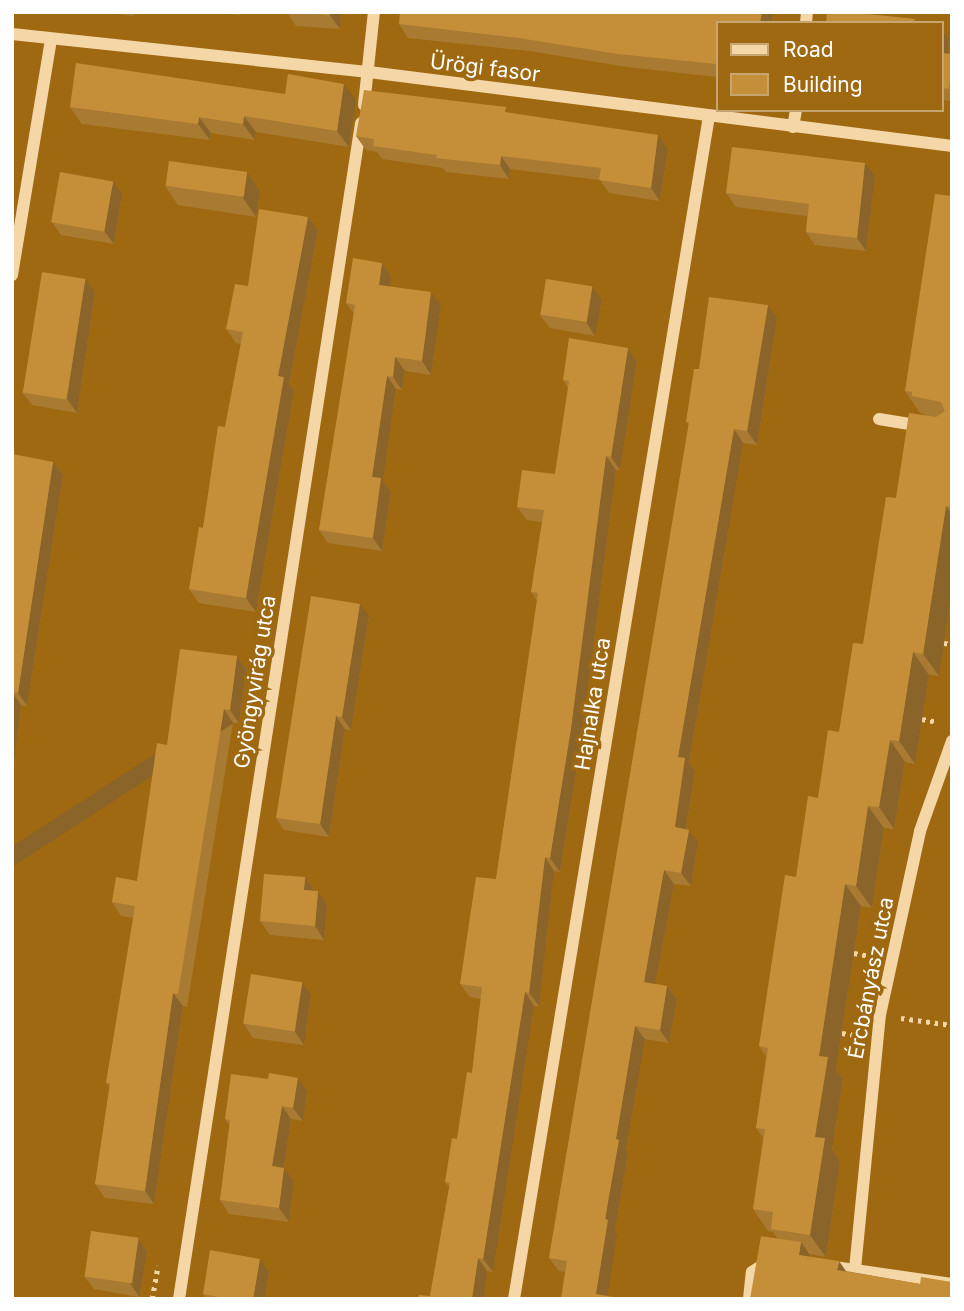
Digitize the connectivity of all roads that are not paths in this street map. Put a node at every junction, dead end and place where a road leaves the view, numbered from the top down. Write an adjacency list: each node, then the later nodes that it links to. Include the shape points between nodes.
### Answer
1 (374, 12): 4 (street, Gyöngyvirág utca)
2 (12, 34): 3 (street, Ürögi fasor)
3 (51, 39): 4 (street, Ürögi fasor); 9 (street)
4 (369, 72): 6 (street, Ürögi fasor); 17 (street, Gyöngyvirág utca)
5 (796, 112): 7 (street)
6 (709, 116): 7 (street, Ürögi fasor); 18 (street, Hajnalka utca)
7 (793, 127): 8 (street, Ürögi fasor)
8 (952, 146)
9 (12, 275)
10 (879, 419): 11 (street)
11 (952, 431)
12 (952, 741): 15 (street, Ércbányász utca, via 920,831 880,1015)
13 (786, 1260): 19 (street, via 773,1258 752,1272)
14 (811, 1264): 15 (street)
15 (855, 1269): 16 (street)
16 (952, 1284)
17 (179, 1299)
18 (514, 1299)
19 (749, 1299)

